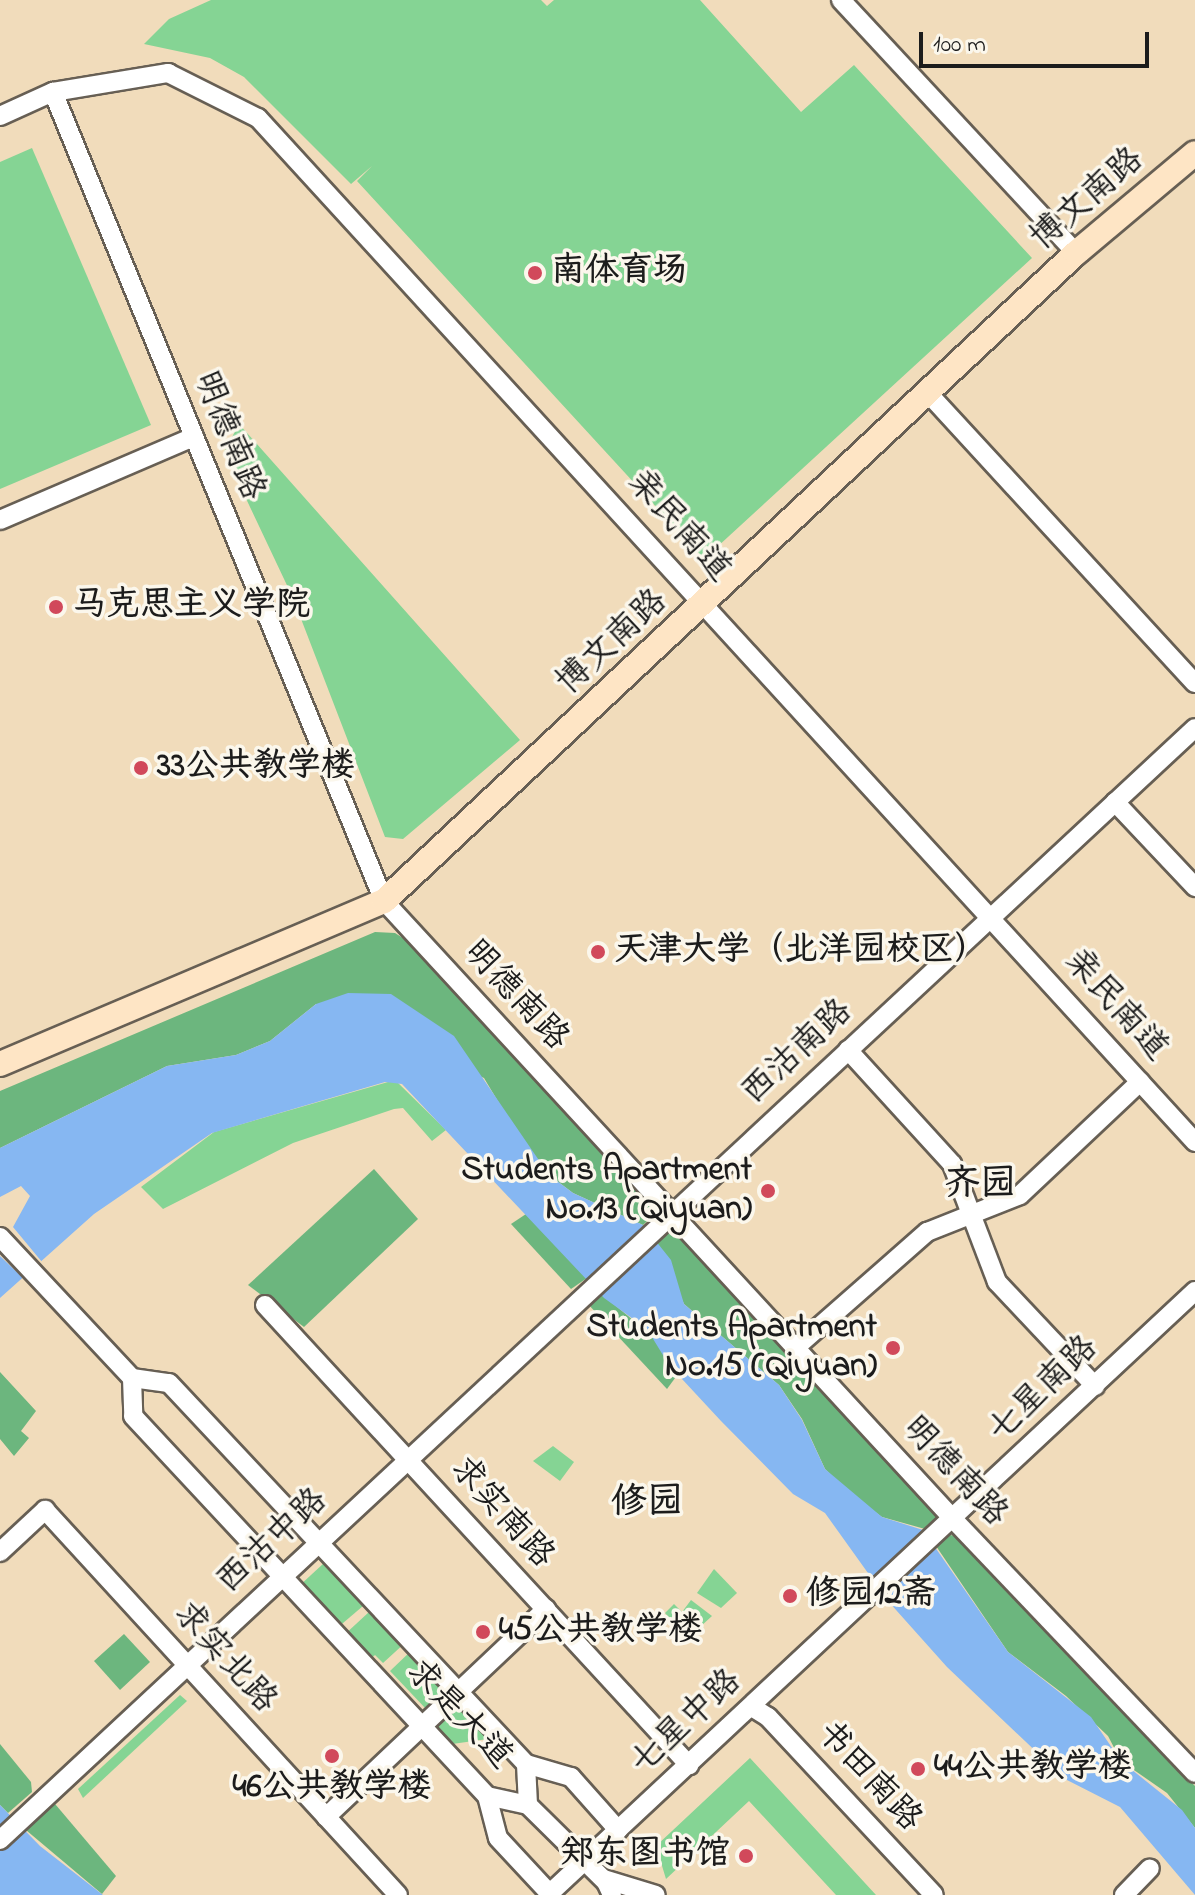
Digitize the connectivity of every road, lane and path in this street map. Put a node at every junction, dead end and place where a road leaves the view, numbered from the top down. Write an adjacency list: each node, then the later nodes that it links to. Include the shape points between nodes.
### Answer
1 (841, 0): 5 (street)
2 (53, 92): 3 (street, 亲民南道); 7 (street, 明德南路); 9 (street, 亲民南道, via 168,73 258,118)
3 (0, 116)
4 (1195, 153): 5 (street, 博文南路)
5 (1076, 253): 6 (street, 博文南路)
6 (928, 393): 9 (street, 博文南路); 10 (street)
7 (194, 437): 8 (street); 14 (street, 明德南路)
8 (0, 520)
9 (705, 604): 14 (street, 博文南路); 15 (street, 亲民南道)
10 (1195, 683)
11 (1195, 728): 12 (street, 西沽南路)
12 (1115, 802): 13 (street); 15 (street, 西沽南路)
13 (1195, 887)
14 (384, 901): 17 (street, 博文南路); 20 (street, 明德南路)
15 (991, 918): 16 (street, 西沽南路); 18 (street, 亲民南道)
16 (848, 1050): 20 (street, 西沽南路); 21 (street, via 952,1164)
17 (0, 1064)
18 (1140, 1082): 19 (street, 亲民南道); 21 (street, via 1020,1195)
19 (1195, 1142)
20 (671, 1213): 23 (street, 西沽南路); 26 (street, 明德南路)
21 (971, 1214): 26 (street, via 927,1232); 28 (street, via 997,1282)
22 (0, 1237): 27 (street)
23 (589, 1291): 29 (street, 西沽中路)
24 (1195, 1291): 28 (street, 七星南路)
25 (265, 1305): 29 (street, 求实南路)
26 (795, 1348): 30 (street, 明德南路)
27 (132, 1378): 32 (street, 求是大道, via 169,1383); 34 (street, 求是大道, via 133,1416)
28 (1095, 1386): 30 (street, 七星南路)
29 (409, 1458): 32 (street, 西沽中路); 35 (street, 求实南路)
30 (954, 1520): 31 (street, 七星南路); 42 (street, 明德南路)
31 (937, 1535): 38 (street, 七星中路)
32 (319, 1543): 34 (street, 西沽中路); 37 (street, 求是大道)
33 (0, 1552): 36 (street, 求实北路, via 45,1510)
34 (283, 1577): 36 (street, 西沽中路); 39 (street, 求是大道)
35 (546, 1609): 37 (street); 41 (street, 求实南路)
36 (188, 1665): 45 (street, 求实北路); 47 (street, 西沽中路)
37 (458, 1692): 39 (street); 40 (street, 求是大道)
38 (752, 1707): 41 (street, 七星中路); 54 (street, 书田南路, via 768,1717)
39 (422, 1726): 43 (street, 求是大道); 45 (street)
40 (526, 1764): 44 (street, 求是大道); 46 (street, via 571,1777)
41 (689, 1765): 46 (street, 七星中路)
42 (1195, 1773)
43 (487, 1796): 44 (street, 求是大道); 51 (street, via 498,1838)
44 (528, 1805): 48 (street)
45 (326, 1817): 52 (street, 求实北路)
46 (618, 1830): 48 (street, 七星中路)
47 (0, 1840)
48 (585, 1861): 50 (street); 51 (street, 七星中路)
49 (1150, 1868): 55 (street)
50 (608, 1887): 53 (street)
51 (549, 1894)
52 (398, 1895)
53 (656, 1895)
54 (934, 1895)
55 (1124, 1895)

